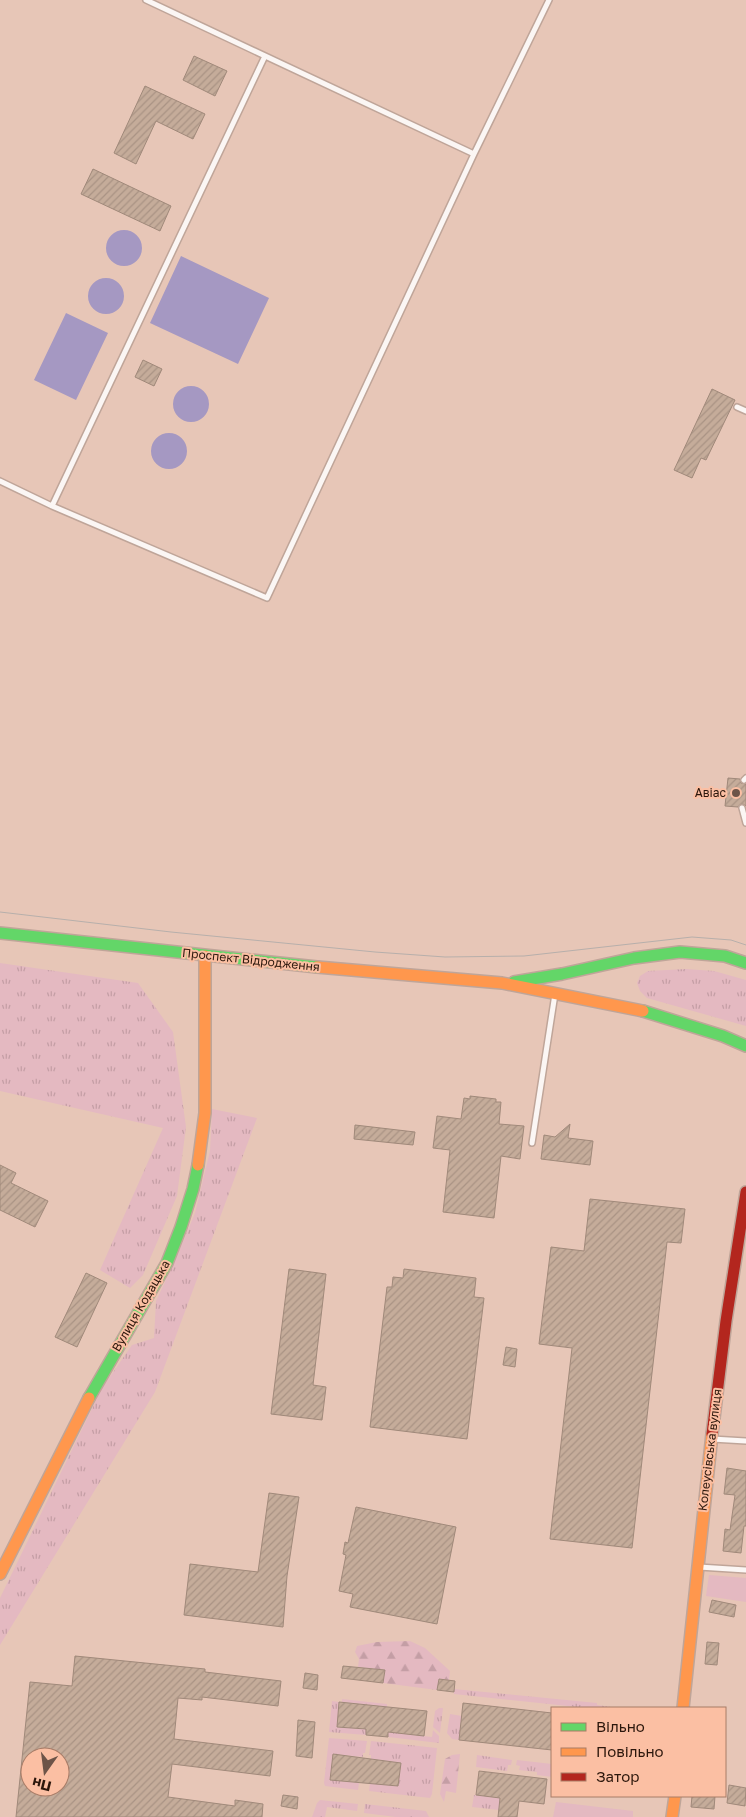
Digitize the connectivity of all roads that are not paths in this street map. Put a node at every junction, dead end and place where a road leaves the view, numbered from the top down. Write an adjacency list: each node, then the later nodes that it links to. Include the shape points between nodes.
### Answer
1 (146, 0): 3 (lane)
2 (549, 0): 4 (lane)
3 (266, 56): 4 (lane); 8 (lane)
4 (474, 154): 8 (lane, via 267,598)
5 (737, 407): 6 (lane)
6 (746, 411)
7 (0, 481): 8 (lane)
8 (52, 506)
9 (742, 808): 10 (lane)
10 (746, 823)
11 (0, 933): 12 (street, Проспект Відродження)
12 (205, 956): 14 (street, Проспект Відродження); 23 (street, Вулиця Кодацька, via 205,1113 193,1189 181,1226 167,1262 98,1380)
13 (746, 963): 14 (street, Проспект Відродження, via 725,956 680,952)
14 (502, 983): 15 (street, Проспект Відродження)
15 (555, 994): 16 (street, Проспект Відродження, via 637,1009); 17 (lane)
16 (746, 1046)
17 (532, 1143)
18 (746, 1192): 19 (street, Колеусівська вулиця)
19 (712, 1439): 20 (lane); 21 (street, Колеусівська вулиця)
20 (746, 1441)
21 (696, 1566): 22 (lane); 24 (street, Колеусівська вулиця)
22 (746, 1570)
23 (0, 1574)
24 (683, 1707)
25 (674, 1797): 26 (street)
26 (672, 1817)

